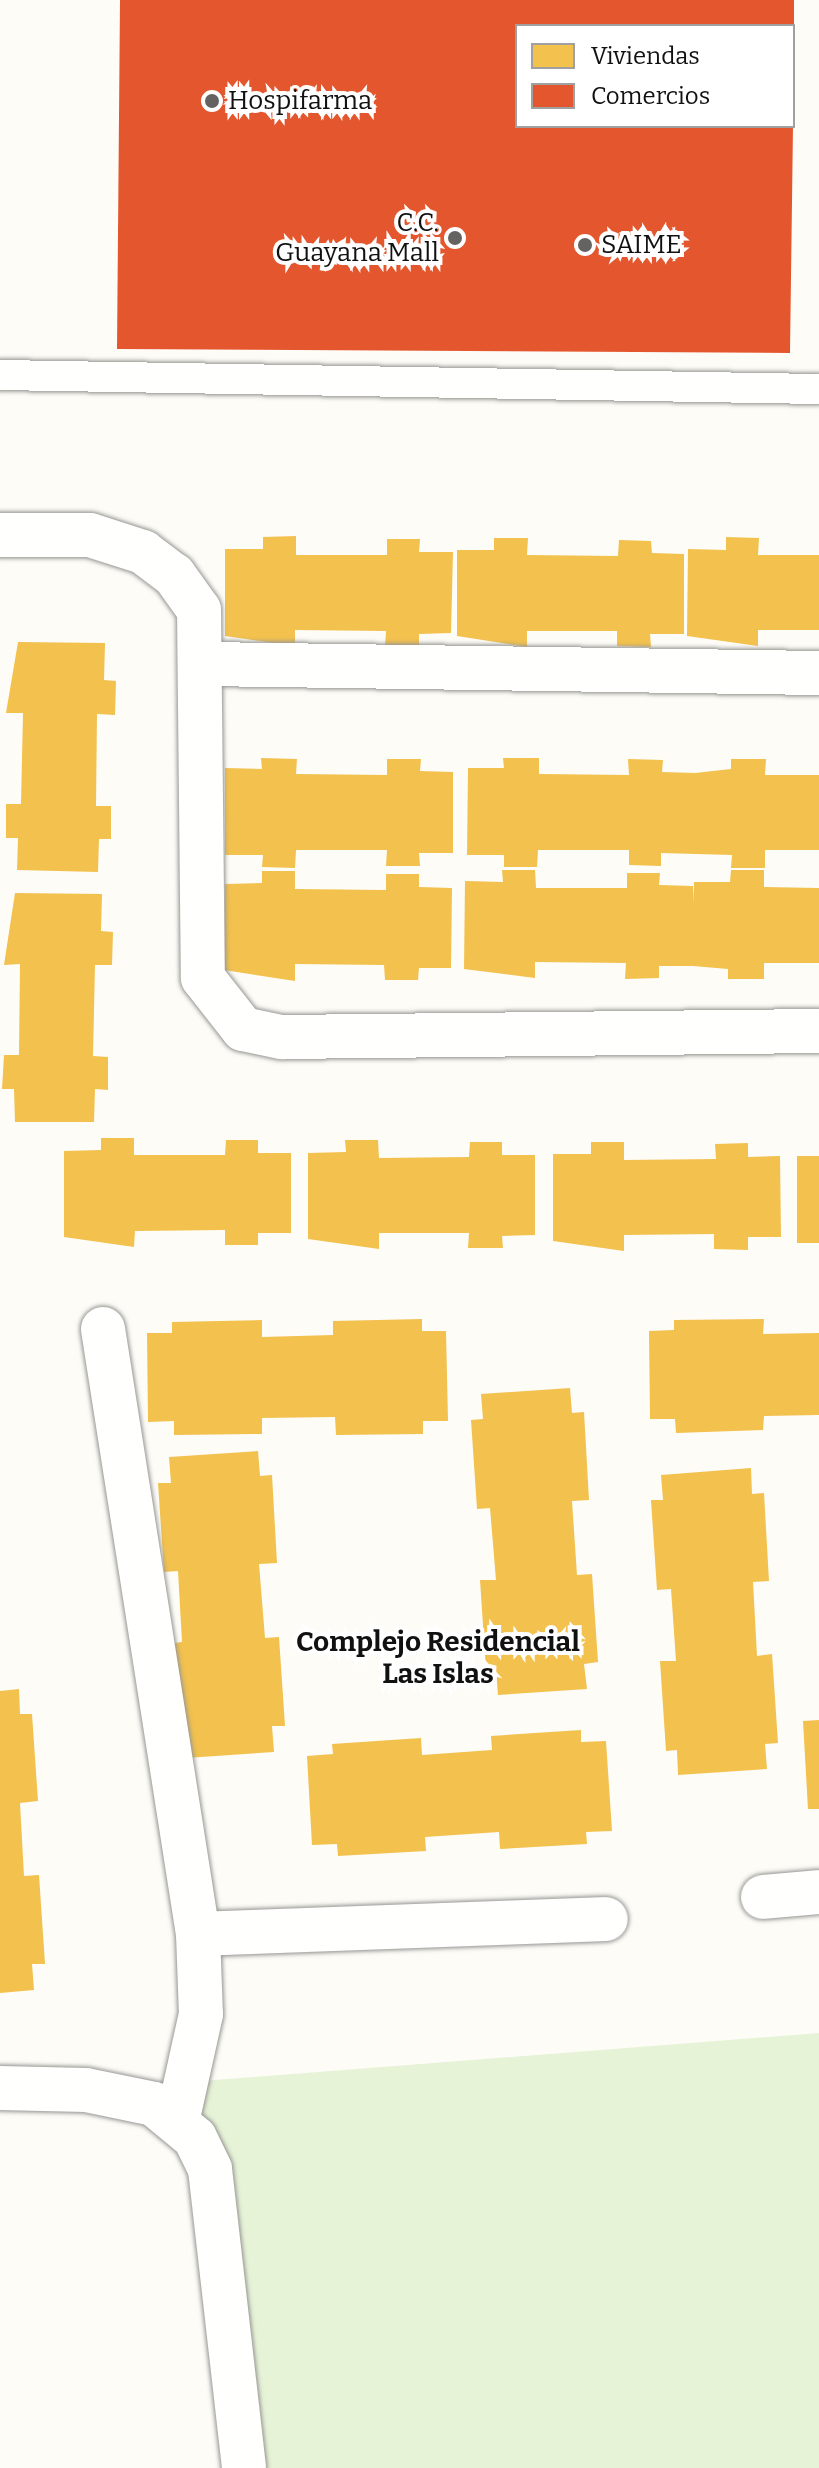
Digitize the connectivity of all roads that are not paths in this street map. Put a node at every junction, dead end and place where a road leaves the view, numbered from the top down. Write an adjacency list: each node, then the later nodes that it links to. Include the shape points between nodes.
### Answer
1 (0, 375): 2 (lane)
2 (819, 389)
3 (0, 535): 4 (street, via 90,535 143,552 174,575 199,610)
4 (205, 664): 5 (street); 6 (street, via 203,978 243,1029 282,1037)
5 (819, 673)
6 (819, 1031)
7 (103, 1329): 11 (street)
8 (819, 1892): 9 (street)
9 (763, 1897)
10 (606, 1919): 11 (street)
11 (198, 1934): 13 (street, via 201,2014)
12 (0, 2088): 13 (street, via 86,2090 154,2104)
13 (178, 2118): 14 (street, via 210,2169)
14 (244, 2468)

